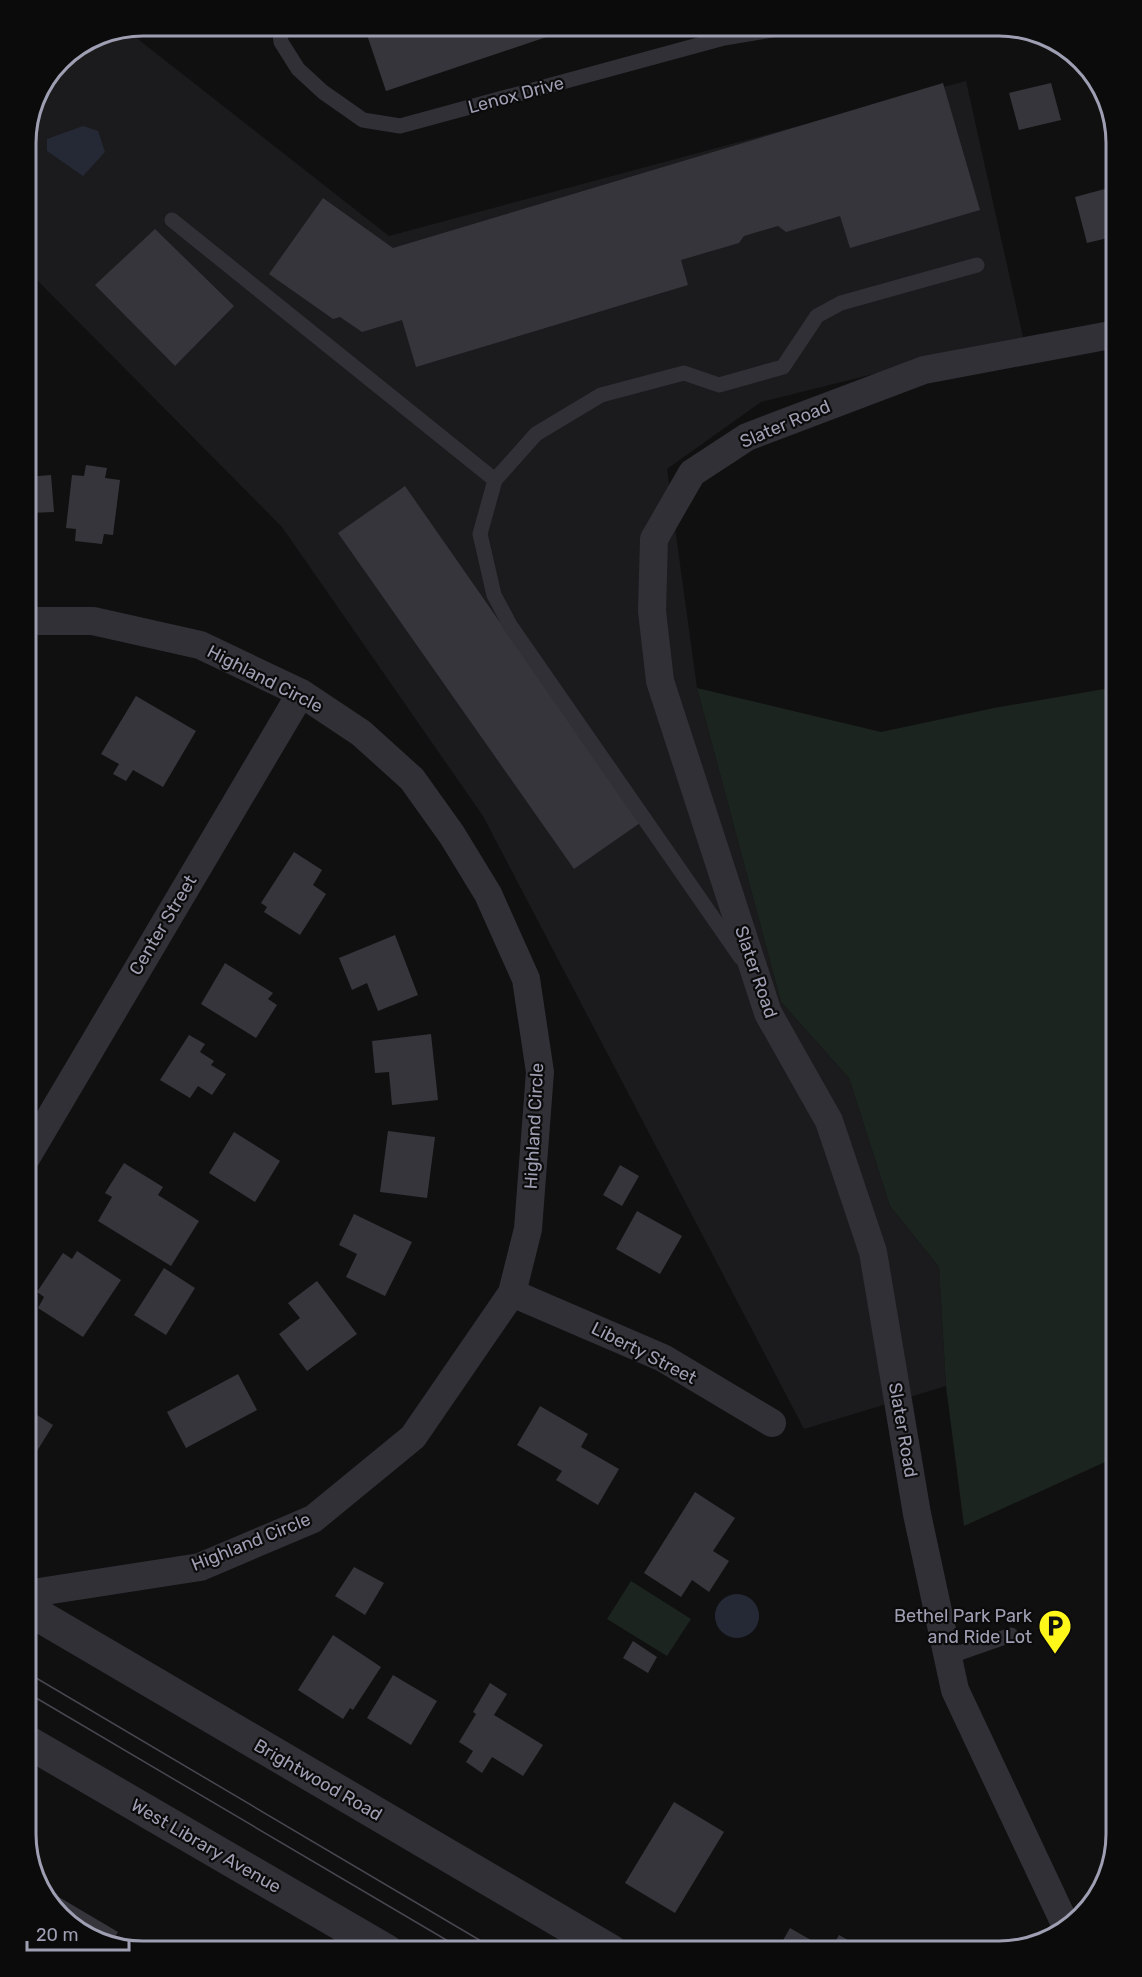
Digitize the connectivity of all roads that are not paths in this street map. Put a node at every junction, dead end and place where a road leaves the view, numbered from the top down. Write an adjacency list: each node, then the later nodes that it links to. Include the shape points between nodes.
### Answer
1 (280, 36): 2 (lane, Lenox Drive, via 298,69 323,92 363,120 400,126)
2 (736, 36)
3 (172, 220): 6 (lane)
4 (977, 265): 6 (lane, via 842,303 817,316 783,367 719,385 684,373 601,395 536,434)
5 (1106, 336): 9 (street, Slater Road, via 924,370 747,437 692,473 654,539 652,611 660,681)
6 (495, 480): 9 (lane, via 480,534 494,595)
7 (36, 621): 8 (street, Highland Circle, via 93,621 200,645)
8 (301, 693): 10 (street, Center Street); 11 (street, Highland Circle, via 361,733 412,779 488,894 526,979 540,1072 528,1229)
9 (758, 982): 16 (street, Slater Road, via 768,1013 829,1121 873,1252 917,1514)
10 (36, 1141)
11 (512, 1293): 12 (street, Liberty Street, via 663,1359); 13 (street, Highland Circle, via 413,1437 313,1519 200,1567)
12 (772, 1423)
13 (36, 1592)
14 (36, 1614): 20 (street, Brightwood Road)
15 (1011, 1635): 16 (lane)
16 (948, 1657): 18 (street, Slater Road, via 955,1690)
17 (36, 1747): 19 (street, West Library Avenue)
18 (1063, 1919)
19 (362, 1941)
20 (594, 1941)

